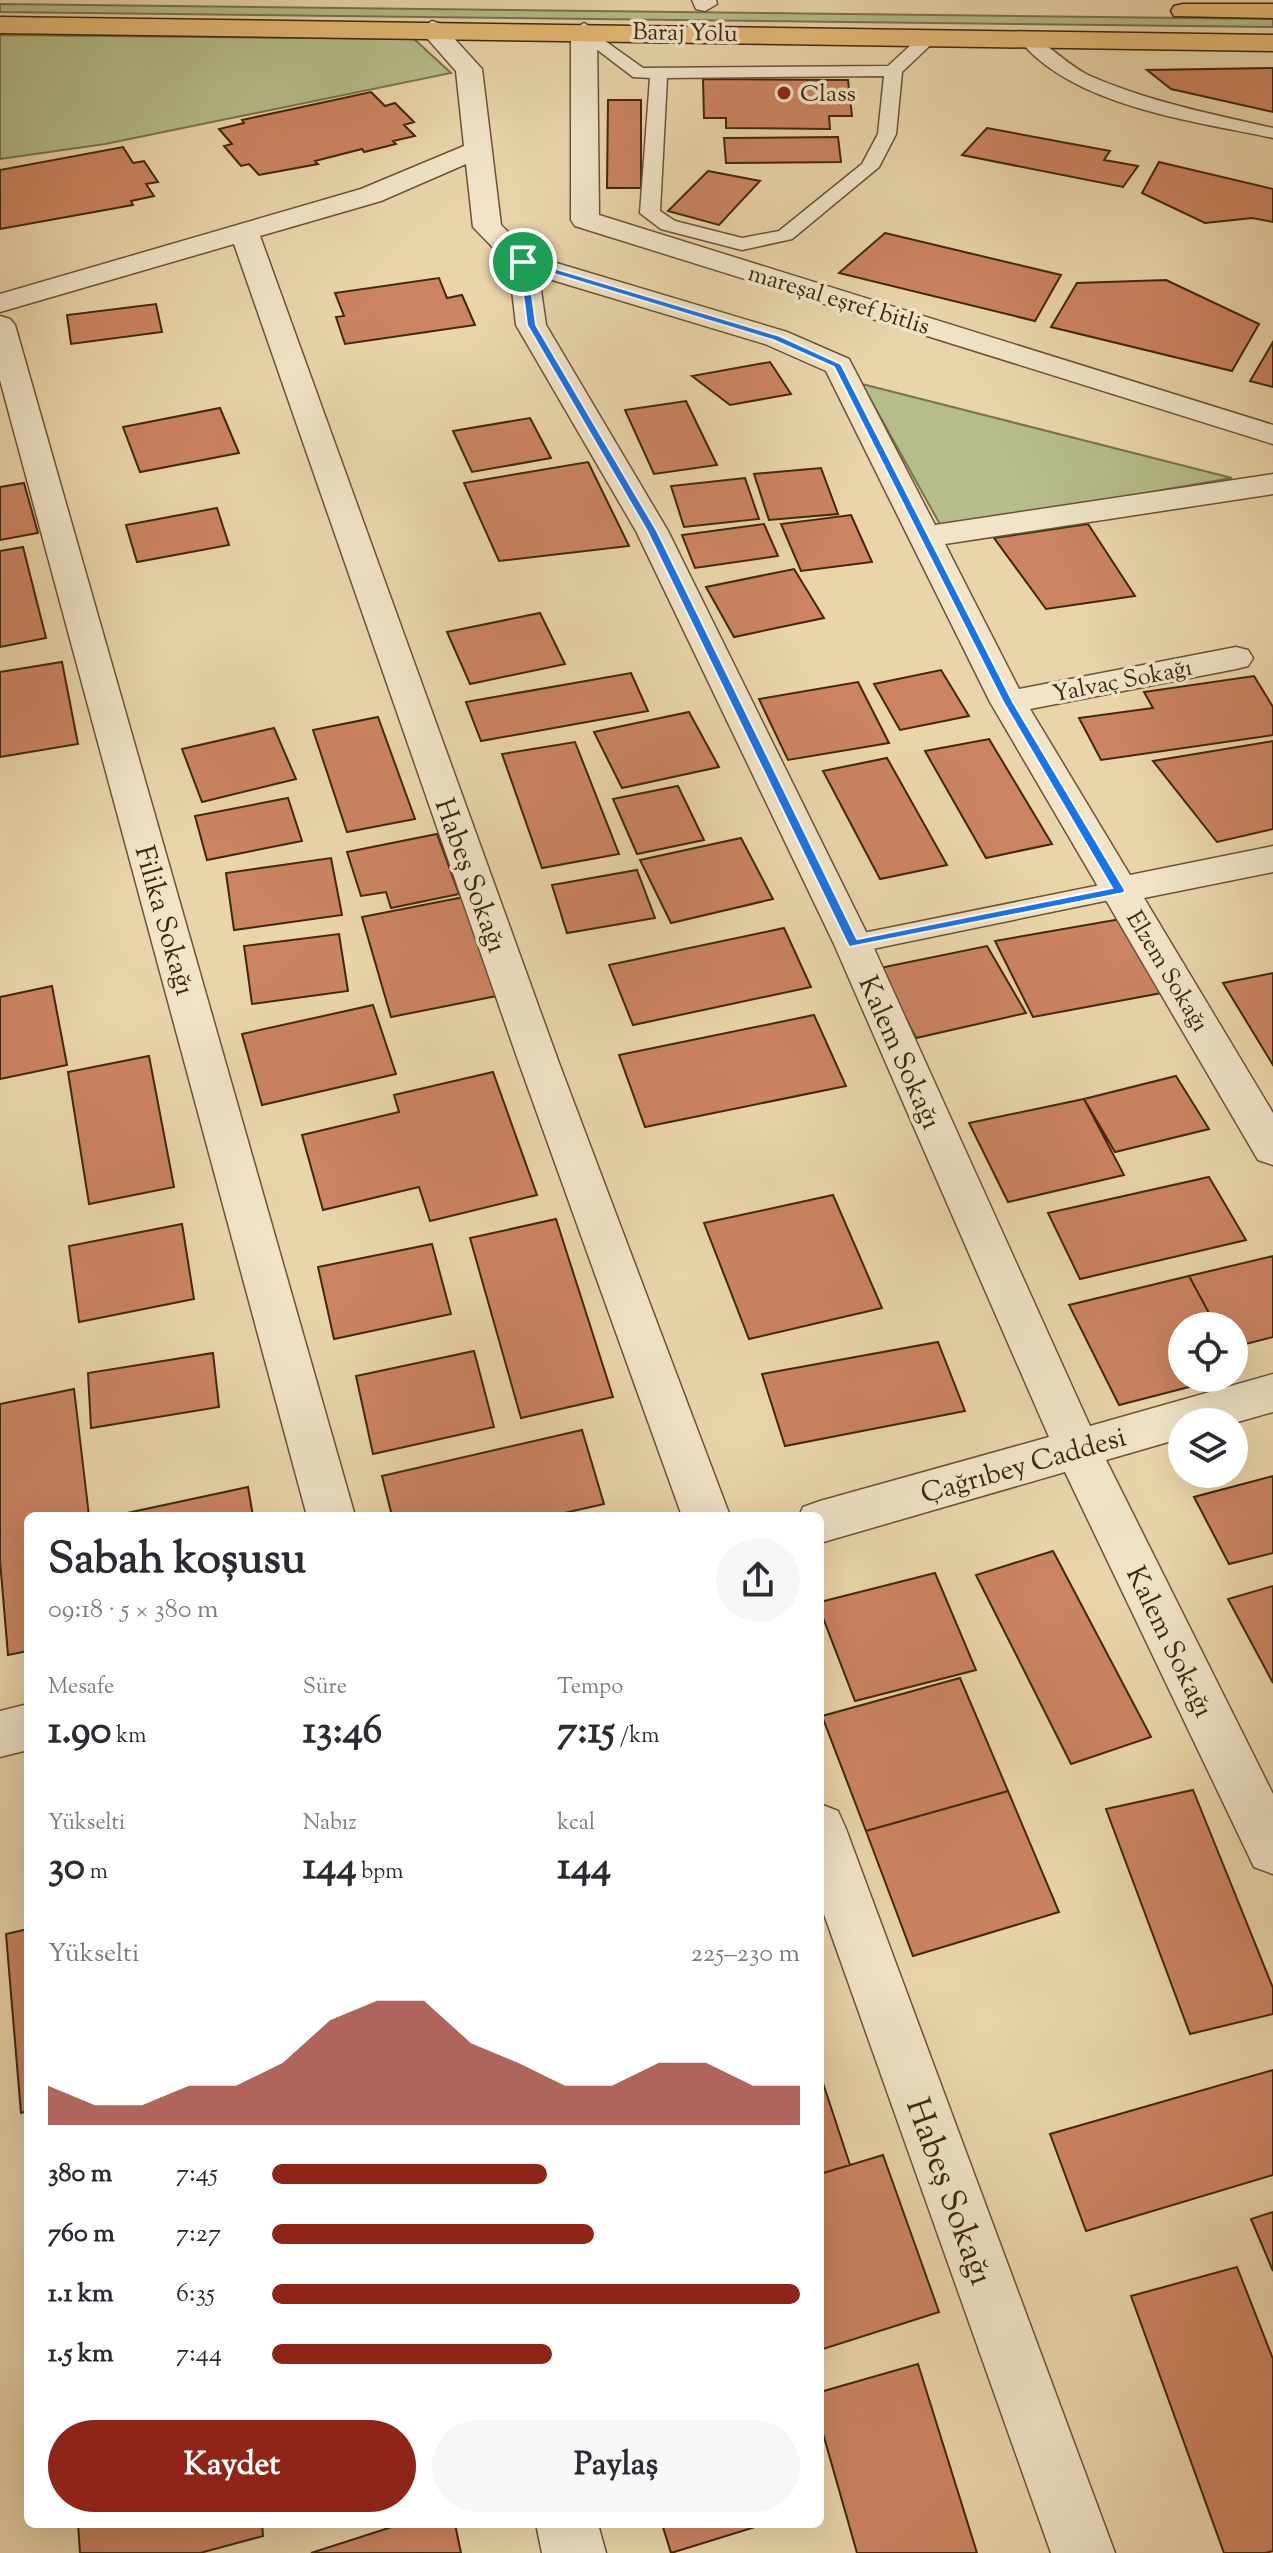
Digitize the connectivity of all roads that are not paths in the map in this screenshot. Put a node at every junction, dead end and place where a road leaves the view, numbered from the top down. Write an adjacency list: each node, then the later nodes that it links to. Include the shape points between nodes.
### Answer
1 (704, 2): 2 (main road, Baraj Yolu); 3 (main road, Baraj Yolu)
2 (673, 4)
3 (731, 5)
4 (1155, 11): 5 (main road)
5 (1273, 11)
6 (0, 25): 7 (main road, Baraj Yolu)
7 (432, 29): 8 (main road, Baraj Yolu); 15 (street, via 469,69)
8 (584, 31): 9 (main road, Baraj Yolu); 13 (lane, via 639,73); 20 (street, mareşal eşref bitlis, via 585,220)
9 (931, 36): 10 (main road, Baraj Yolu); 12 (lane)
10 (1027, 38): 11 (main road, Baraj Yolu); 14 (lane, via 1065,72 1145,103)
11 (1273, 43)
12 (893, 71): 13 (lane); 13 (lane, via 887,134 870,167 785,235 742,244 668,225 650,213)
13 (659, 72)
14 (1273, 133)
15 (477, 150): 16 (street, via 371,195); 17 (street, via 487,227)
16 (244, 232): 18 (street); 33 (street, Habeş Sokağı)
17 (523, 262): 22 (street, Elzem Sokağı, via 776,338 838,365); 27 (street, Kalem Sokağı, via 531,325 652,531)
18 (0, 303)
19 (0, 325): 32 (street, Filika Sokağı)
20 (1273, 435)
21 (1273, 484): 22 (street)
22 (924, 537): 24 (street, Elzem Sokağı)
23 (1236, 658): 24 (street, Yalvaç Sokağı)
24 (1008, 702): 26 (street, Elzem Sokağı)
25 (1273, 859): 26 (street)
26 (1120, 890): 27 (lane); 28 (street, Elzem Sokağı)
27 (853, 944): 31 (street, Kalem Sokağı)
28 (1258, 1094): 29 (street, Elzem Sokağı)
29 (1273, 1149)
30 (1273, 1393): 31 (street, Çağrıbey Caddesi)
31 (1077, 1449): 34 (street, Çağrıbey Caddesi); 38 (street, Kalem Sokağı)
32 (330, 1512)
33 (705, 1512)
34 (824, 1521)
35 (24, 1728): 36 (street)
36 (0, 1734)
37 (824, 1840): 41 (street, Habeş Sokağı)
38 (1273, 1849)
39 (568, 2528): 40 (street)
40 (574, 2553)
41 (1083, 2553)

